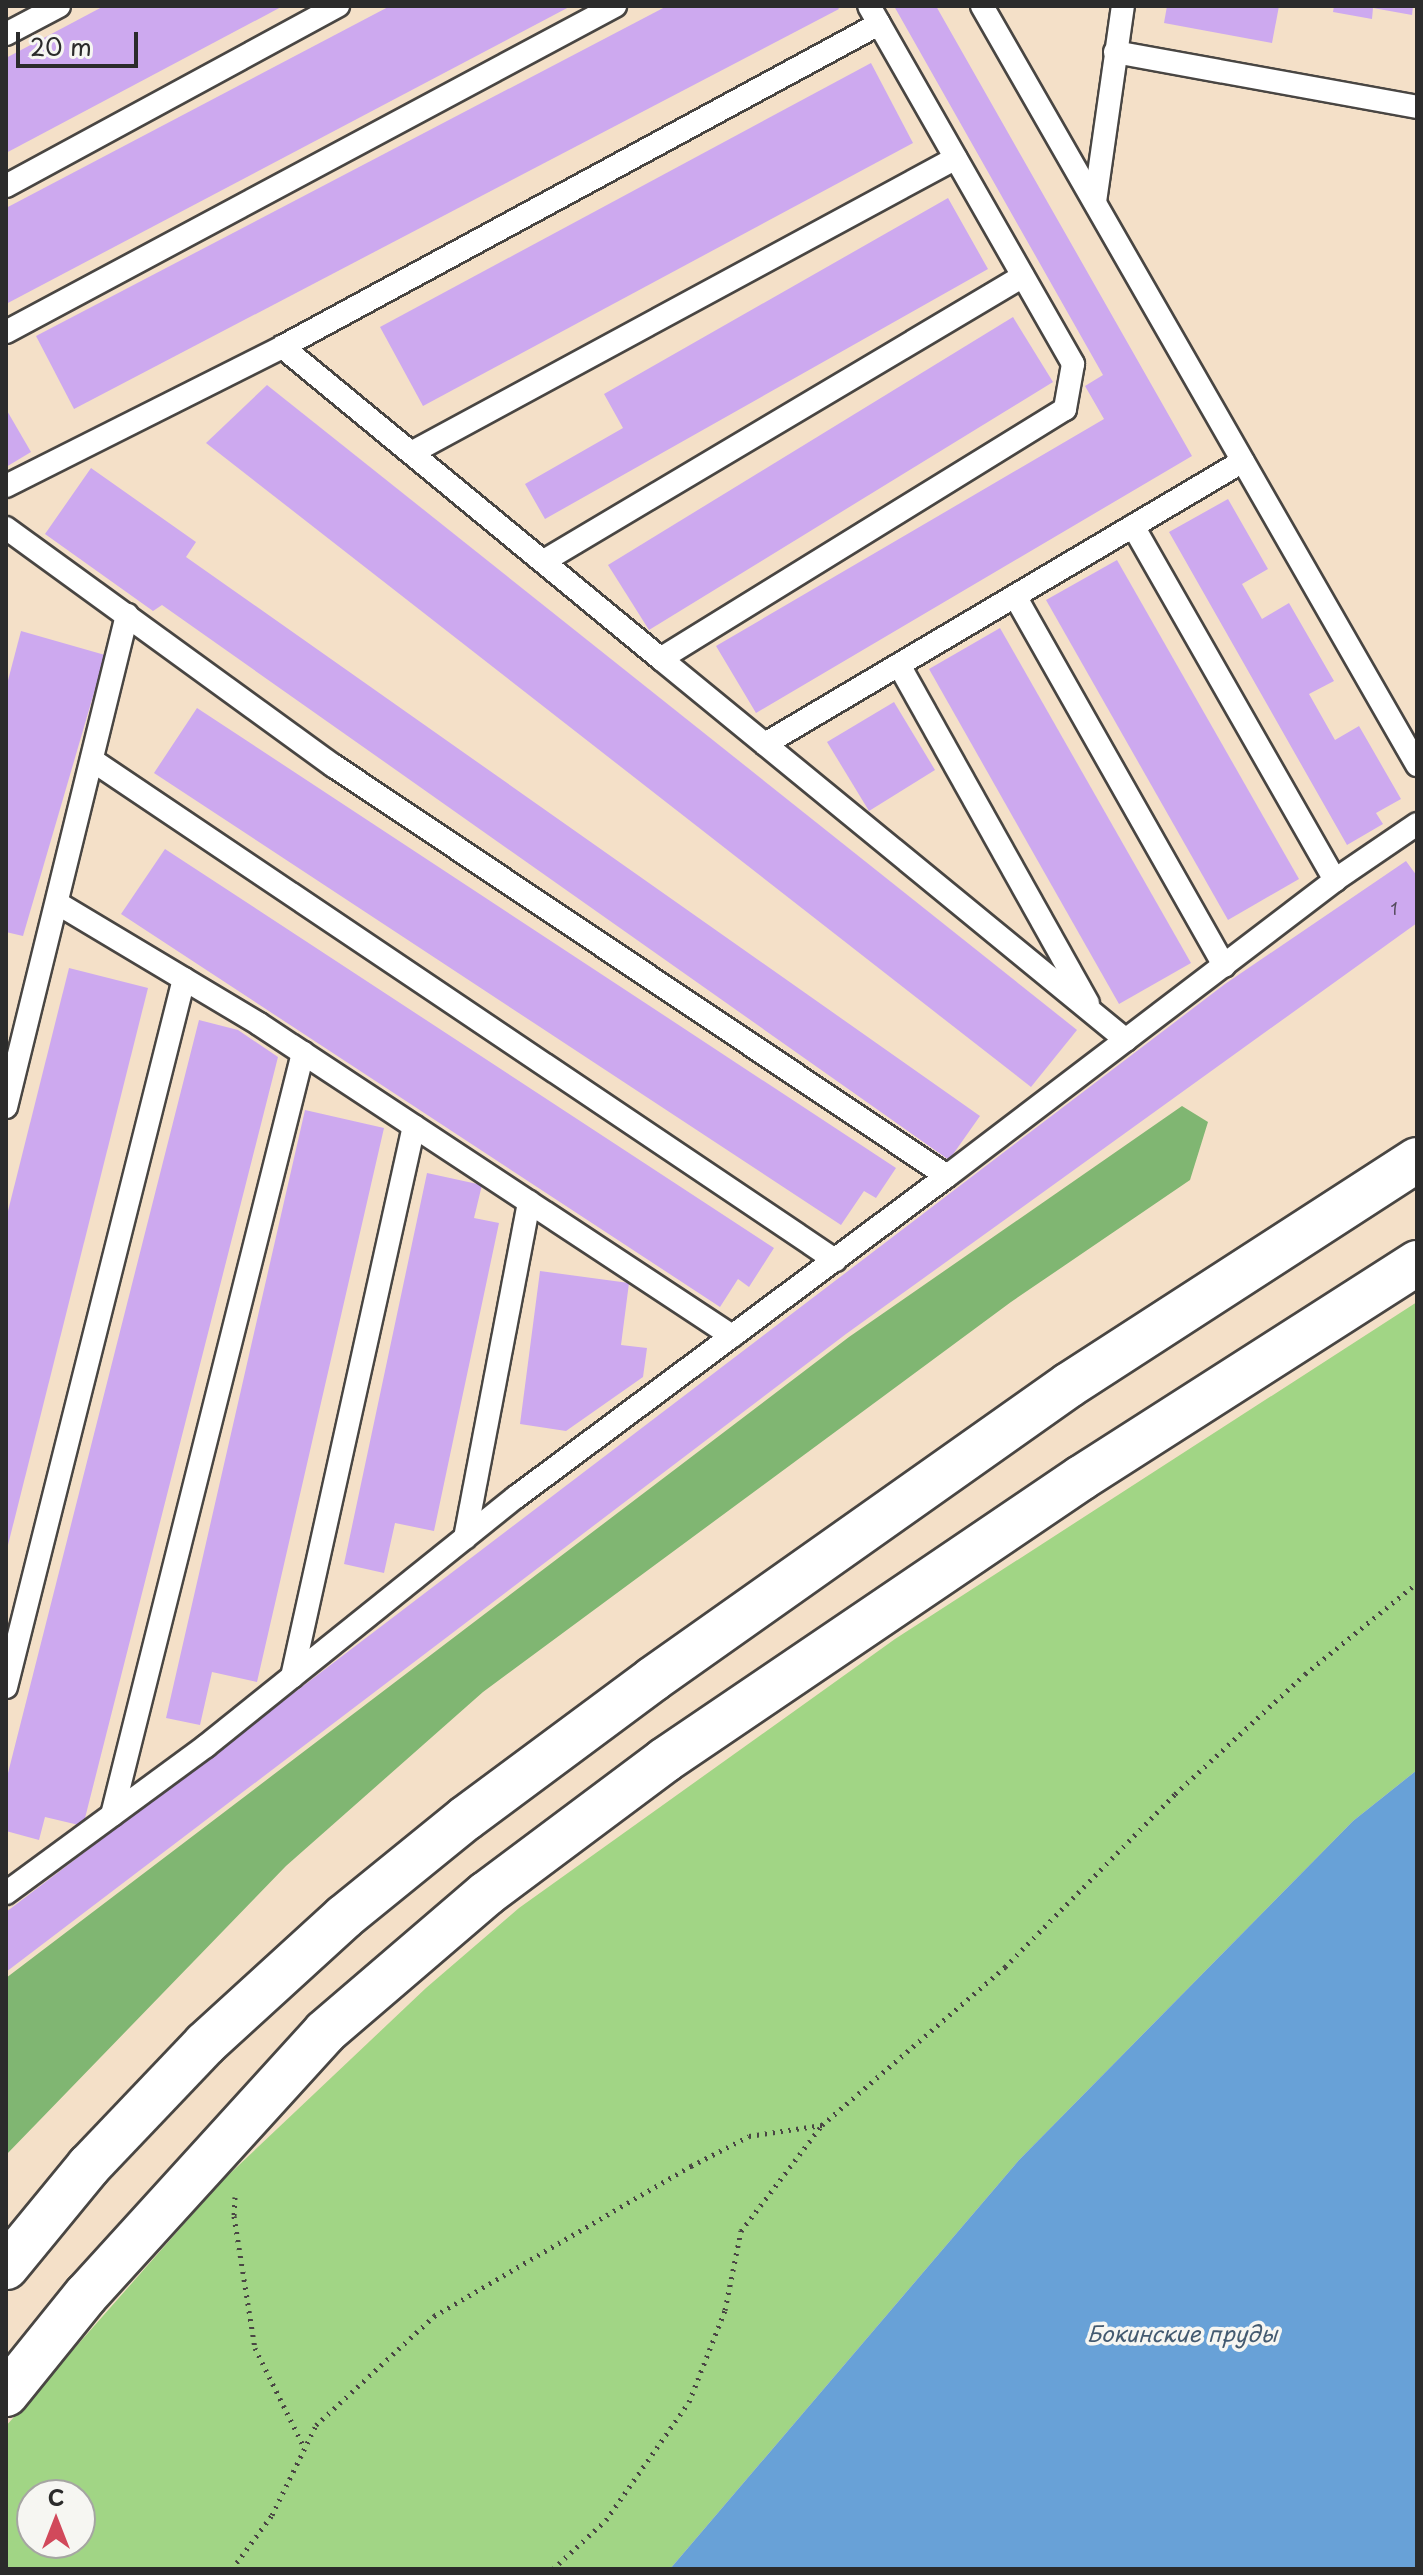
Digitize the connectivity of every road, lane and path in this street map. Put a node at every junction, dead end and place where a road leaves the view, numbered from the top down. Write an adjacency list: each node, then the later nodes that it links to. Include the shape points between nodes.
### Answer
1 (59, 6): 7 (lane)
2 (338, 6): 11 (lane)
3 (615, 6): 14 (lane)
4 (982, 6): 12 (lane)
5 (1123, 6): 8 (lane)
6 (874, 15): 10 (lane); 15 (lane)
7 (6, 34)
8 (1115, 52): 9 (lane); 12 (lane)
9 (1417, 107)
10 (956, 158): 13 (lane); 16 (lane)
11 (6, 186)
12 (1095, 202): 17 (lane)
13 (1023, 276): 21 (lane); 24 (lane, via 1073,364 1065,409)
14 (6, 332)
15 (282, 347): 16 (lane); 18 (lane)
16 (413, 452): 21 (lane)
17 (1243, 461): 19 (lane); 28 (lane)
18 (6, 486)
19 (1133, 526): 22 (lane); 30 (lane)
20 (6, 528): 23 (lane)
21 (544, 561): 24 (lane)
22 (1015, 596): 25 (lane); 32 (lane)
23 (127, 615): 27 (lane); 40 (lane, via 334,766)
24 (661, 659): 26 (lane)
25 (899, 665): 26 (lane); 34 (lane)
26 (765, 744): 34 (lane)
27 (92, 760): 31 (lane); 42 (lane)
28 (1417, 765)
29 (1417, 824): 30 (lane)
30 (1335, 880): 32 (lane)
31 (57, 903): 33 (lane); 37 (lane)
32 (1224, 966): 35 (lane)
33 (184, 979): 36 (lane); 48 (lane)
34 (1095, 1015): 35 (lane)
35 (1126, 1040): 40 (lane)
36 (303, 1053): 38 (lane); 49 (lane)
37 (6, 1107)
38 (414, 1126): 41 (lane); 47 (lane)
39 (1417, 1160): 53 (main road, via 1069,1385 466,1818 344,1917 205,2044 89,2166)
40 (947, 1176): 42 (lane)
41 (529, 1202): 44 (lane); 45 (lane)
42 (835, 1260): 44 (lane)
43 (1417, 1263): 52 (main road, via 1081,1478 665,1760 486,1894 325,2032)
44 (732, 1336): 45 (lane)
45 (465, 1538): 47 (lane)
46 (1417, 1583): 51 (path, via 1305,1674 1175,1794 1005,1967)
47 (292, 1677): 49 (lane)
48 (6, 1687)
49 (112, 1815): 50 (lane)
50 (6, 1893)
51 (822, 2125): 55 (path, via 749,2136 434,2316 337,2402); 57 (path, via 741,2231 725,2310 689,2402 606,2520)
52 (238, 2128): 54 (main road, via 86,2295); 55 (path, via 234,2216 255,2348)
53 (6, 2267)
54 (6, 2394)
55 (304, 2447): 56 (path, via 272,2515)
56 (232, 2569)
57 (553, 2569)

